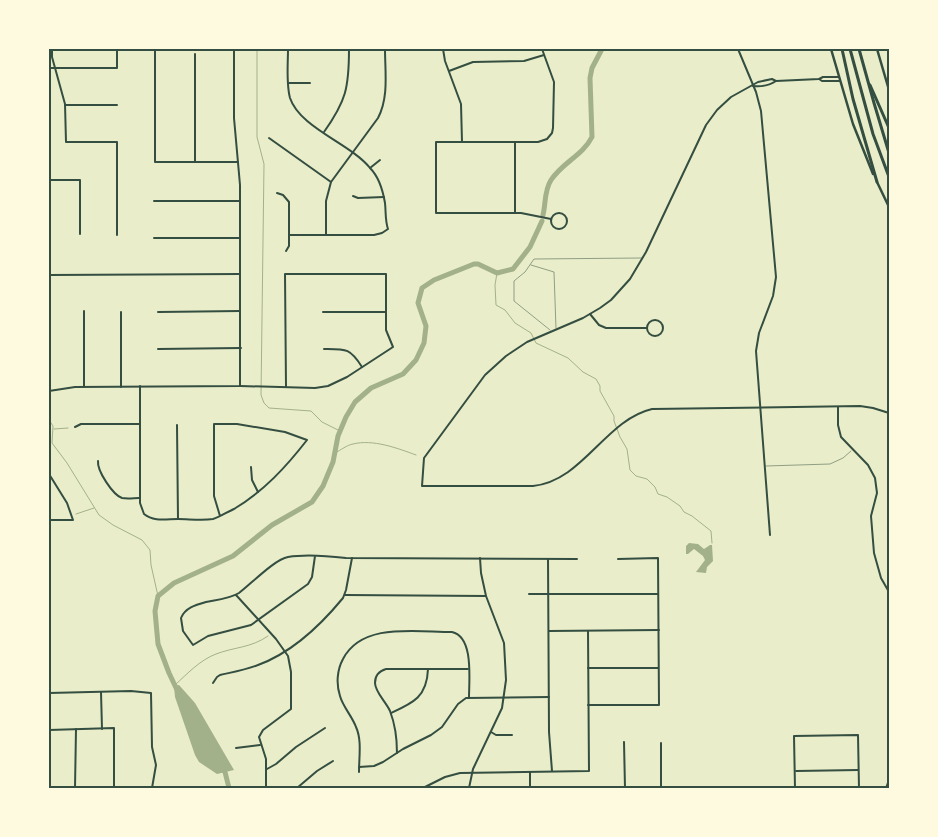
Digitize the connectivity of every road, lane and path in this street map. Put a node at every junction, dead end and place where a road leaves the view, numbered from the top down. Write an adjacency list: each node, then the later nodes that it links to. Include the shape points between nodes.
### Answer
1 (52, 49): 19 (street)
2 (117, 49): 19 (street, via 117,68)
3 (155, 49): 42 (street, via 155,162)
4 (234, 49): 43 (street)
5 (288, 49): 26 (street)
6 (349, 49): 35 (street, via 349,79 345,95)
7 (385, 49): 32 (street, via 385,97)
8 (442, 49): 20 (street)
9 (542, 49): 17 (street)
10 (738, 49): 28 (street)
11 (831, 49): 22 (main road)
12 (842, 49): 48 (highway)
13 (850, 49): 45 (highway, via 873,134)
14 (859, 49): 21 (highway)
15 (877, 49): 29 (main road)
16 (194, 54): 42 (street)
17 (544, 55): 20 (street, via 524,61 473,62); 38 (street, via 554,82 552,133 542,141)
18 (49, 68): 19 (street)
19 (56, 68): 30 (street)
20 (449, 71): 37 (street, via 461,104)
21 (865, 72): 34 (highway); 40 (highway)
22 (839, 77): 23 (street); 25 (main road)
23 (819, 79): 24 (street); 25 (street, via 822,82)
24 (776, 80): 28 (street); 28 (street, via 765,80)
25 (840, 81): 48 (main road, via 853,124)
26 (288, 83): 27 (street); 35 (street, via 290,99 296,110)
27 (310, 83)
28 (753, 86): 64 (street, via 724,103 706,125); 89 (street, via 763,121 776,272 773,296 756,351)
29 (889, 90)
30 (65, 105): 31 (street); 58 (street, via 66,142 117,142)
31 (117, 105)
32 (378, 118): 33 (street); 39 (street)
33 (381, 120)
34 (889, 128)
35 (324, 132): 39 (street)
36 (269, 138): 47 (street)
37 (462, 142): 38 (street); 55 (street, via 436,142 436,213)
38 (515, 142): 55 (street)
39 (352, 153): 44 (street); 47 (street)
40 (889, 153)
41 (380, 160): 44 (street)
42 (195, 162): 43 (street)
43 (238, 162): 53 (street)
44 (370, 168): 51 (street)
45 (889, 177)
46 (49, 180): 57 (street, via 80,180)
47 (331, 182): 60 (street, via 326,201)
48 (877, 182): 54 (main road)
49 (277, 193): 59 (street, via 284,195 289,202)
50 (353, 196): 51 (street)
51 (384, 197): 60 (street, via 388,229 382,233)
52 (154, 201): 53 (street)
53 (240, 201): 62 (street)
54 (889, 207)
55 (516, 213): 56 (street)
56 (551, 219): 56 (street, via 552,226 557,229 564,228 567,222 561,212)
57 (80, 234)
58 (117, 235)
59 (289, 235): 60 (street); 63 (street)
60 (326, 235)
61 (154, 238): 62 (street)
62 (240, 238): 66 (street)
63 (286, 251)
64 (643, 258): 65 (lane, via 534,258); 74 (street, via 621,290)
65 (530, 265): 76 (lane, via 554,272); 77 (lane, via 514,281 514,301)
66 (240, 274): 67 (street); 69 (street)
67 (49, 275)
68 (84, 311): 84 (street)
69 (240, 311): 71 (street); 78 (street)
70 (121, 312): 85 (street)
71 (158, 312)
72 (323, 312): 73 (street)
73 (386, 312): 81 (street, via 386,333 393,347); 86 (street, via 386,274 285,274)
74 (590, 314): 75 (street, via 598,325 606,328); 76 (street)
75 (647, 328): 75 (street, via 655,336 663,328 655,320)
76 (556, 329): 77 (street)
77 (551, 331): 89 (street, via 506,356 477,384 424,458 422,486 533,486 549,483 563,476 640,413 652,409)
78 (241, 348): 79 (street); 83 (street)
79 (158, 349)
80 (324, 349): 81 (street, via 349,351)
81 (362, 367): 86 (street, via 328,386)
82 (140, 386): 83 (street); 85 (street); 91 (street)
83 (240, 386): 86 (street)
84 (84, 387): 85 (street); 87 (street)
85 (121, 387)
86 (286, 387)
87 (49, 391)
88 (838, 406): 89 (street); 90 (street, via 871,407); 94 (street, via 838,429)
89 (760, 408): 96 (street)
90 (889, 413)
91 (140, 424): 93 (street); 100 (street)
92 (177, 425): 102 (street)
93 (75, 426)
94 (853, 450): 96 (lane, via 830,464); 111 (street, via 870,468 876,482 877,493 871,516 874,553)
95 (98, 462): 100 (street, via 98,471 116,494)
96 (765, 466): 104 (street)
97 (251, 467): 99 (street, via 252,480)
98 (49, 474): 103 (street, via 67,503 73,520)
99 (258, 492): 101 (street); 101 (street, via 278,475 307,440 285,432 237,424 214,424 214,496)
100 (140, 498): 102 (street, via 142,510 148,517)
101 (220, 516): 102 (street)
102 (178, 519)
103 (49, 520)
104 (770, 535)
105 (316, 556): 106 (street); 112 (street, via 282,559); 118 (street, via 308,584)
106 (352, 558): 107 (street); 116 (street)
107 (480, 558): 108 (street); 117 (street)
108 (548, 559): 109 (street); 114 (street)
109 (576, 559)
110 (618, 559): 115 (street, via 658,558)
111 (889, 592)
112 (235, 594): 118 (street); 118 (street, via 196,605 183,613 183,631 194,645 208,636 245,627)
113 (528, 594): 114 (street)
114 (548, 594): 115 (street); 120 (street)
115 (658, 594): 119 (street)
116 (344, 595): 117 (street); 122 (street)
117 (486, 596): 133 (street, via 504,643)
118 (257, 620): 122 (street)
119 (659, 630): 121 (street); 124 (street)
120 (548, 631): 121 (street); 134 (street)
121 (588, 631): 123 (street)
122 (285, 651): 127 (street, via 258,665 220,675); 129 (street)
123 (588, 668): 124 (street); 135 (street)
124 (659, 668): 135 (street, via 659,705)
125 (428, 669): 126 (street); 136 (street, via 418,699); 136 (street, via 386,669 378,673 375,686)
126 (468, 669): 132 (street); 149 (street, via 464,642 455,633 380,633 356,643 343,659 338,684 341,700 358,735)
127 (213, 683)
128 (286, 690): 129 (street)
129 (291, 690): 145 (street, via 291,708 263,730 259,737)
130 (101, 692): 131 (street); 139 (street); 160 (street, via 151,693 152,747 156,765)
131 (49, 693)
132 (469, 698): 133 (street); 147 (street, via 458,704 436,732)
133 (505, 698): 134 (street); 141 (street)
134 (549, 698): 152 (street)
135 (588, 705): 152 (street, via 589,771)
136 (390, 714): 147 (street)
137 (324, 728): 150 (street)
138 (76, 729): 139 (street); 140 (street); 158 (street)
139 (102, 729): 159 (street, via 114,728)
140 (49, 730)
141 (490, 732): 142 (street); 155 (street)
142 (512, 735)
143 (624, 742): 166 (street)
144 (661, 743): 167 (street)
145 (260, 745): 146 (street); 150 (street)
146 (236, 748)
147 (397, 754): 149 (street, via 379,764)
148 (333, 762): 162 (street)
149 (359, 767): 154 (street)
150 (267, 768): 161 (street)
151 (858, 770): 153 (street); 153 (street, via 858,735 794,736); 169 (street)
152 (552, 771): 156 (street)
153 (795, 771): 168 (street)
154 (360, 772)
155 (472, 772): 156 (street); 163 (street, via 450,775); 164 (street)
156 (530, 772): 165 (street)
157 (889, 780): 170 (street)
158 (75, 788)
159 (114, 788)
160 (152, 788)
161 (266, 788)
162 (297, 788)
163 (425, 788)
164 (469, 788)
165 (530, 788)
166 (625, 788)
167 (661, 788)
168 (795, 788)
169 (858, 788)
170 (886, 788)

